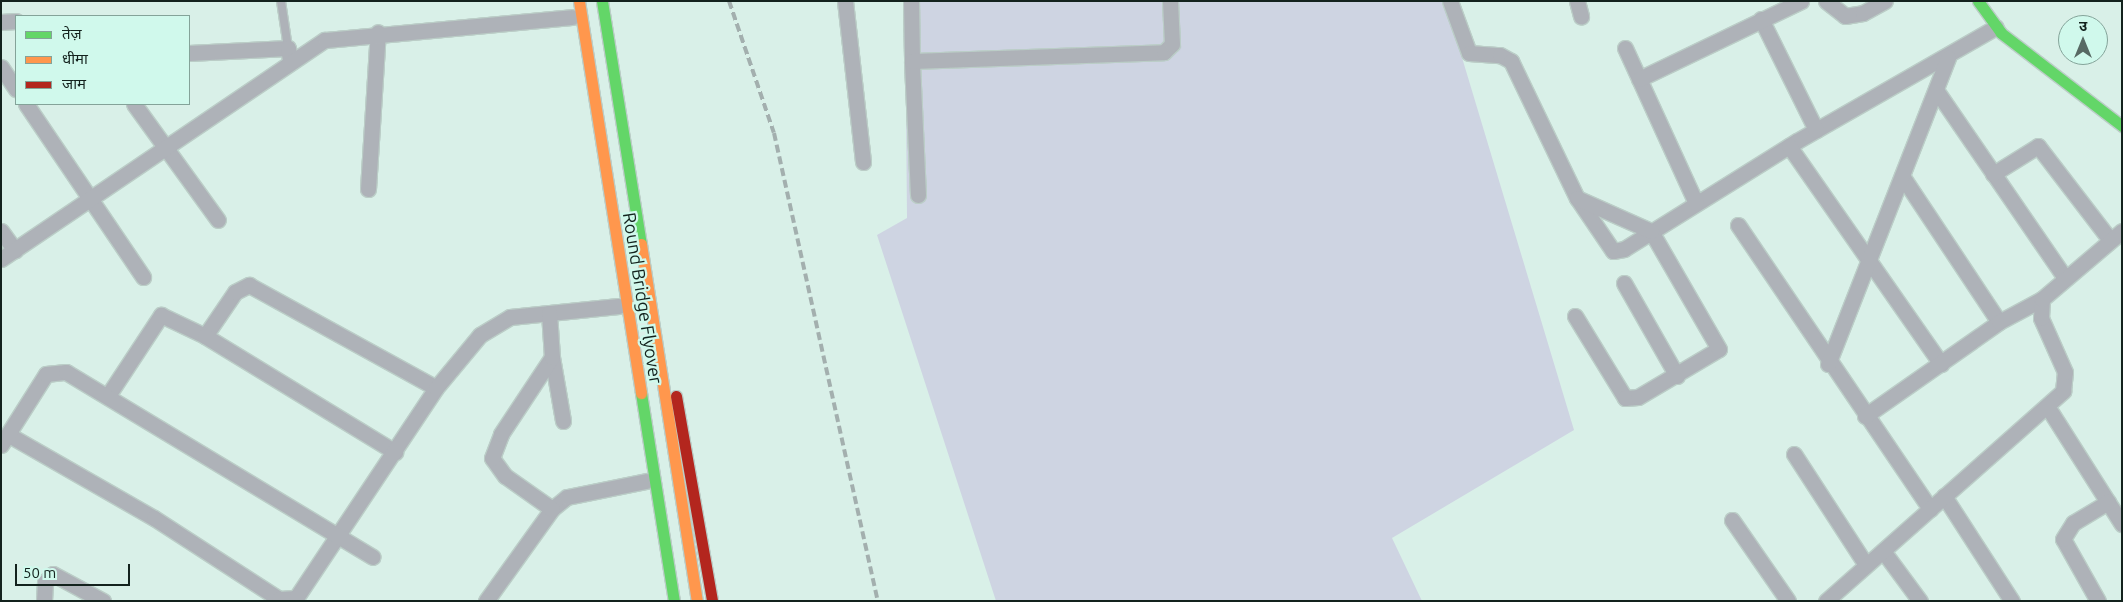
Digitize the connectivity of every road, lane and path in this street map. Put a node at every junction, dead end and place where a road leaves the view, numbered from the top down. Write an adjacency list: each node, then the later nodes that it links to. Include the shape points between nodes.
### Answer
1 (281, 1): 24 (lane)
2 (569, 1): 16 (street)
3 (579, 1): 91 (street, Round Bridge Flyover)
4 (602, 1): 92 (street, Round Bridge Flyover)
5 (612, 1): 93 (street)
6 (845, 1): 37 (street)
7 (911, 1): 26 (street)
8 (1170, 1): 26 (street, via 1172,44 1164,52)
9 (1450, 1): 43 (street, via 1469,53 1500,55 1511,61)
10 (1577, 1): 15 (street)
11 (1801, 1): 17 (street)
12 (1826, 1): 13 (street, via 1845,16 1863,13)
13 (1885, 1)
14 (1978, 1): 20 (street)
15 (1581, 16)
16 (572, 18): 21 (street); 58 (street)
17 (1761, 19): 28 (street); 34 (street)
18 (15, 21): 19 (street)
19 (1, 22)
20 (1996, 27): 25 (street); 33 (street)
21 (378, 32): 24 (street, via 332,37); 40 (street)
22 (1625, 48): 28 (street)
23 (190, 53): 24 (street)
24 (289, 54): 35 (street)
25 (1948, 58): 30 (street); 34 (street)
26 (912, 61): 41 (street)
27 (3, 72): 29 (street)
28 (1639, 79): 44 (street)
29 (15, 88)
30 (1936, 90): 38 (street); 39 (street)
31 (27, 105): 42 (street)
32 (135, 105): 35 (street)
33 (2122, 126)
34 (1816, 130): 36 (street)
35 (162, 146): 42 (street); 45 (street)
36 (1789, 146): 44 (street); 53 (street)
37 (863, 162)
38 (1993, 174): 50 (street, via 2038,146); 55 (street)
39 (1902, 176): 53 (street); 61 (street)
40 (368, 189)
41 (918, 195)
42 (90, 198): 51 (street); 54 (street)
43 (1577, 198): 48 (street); 48 (street, via 1613,251 1624,249)
44 (1696, 203): 48 (street)
45 (218, 220)
46 (1738, 225): 64 (street)
47 (1, 231): 51 (street)
48 (1651, 231): 66 (street, via 1719,346 1715,355)
49 (2122, 231): 50 (street)
50 (2110, 240): 55 (street)
51 (15, 250): 52 (street)
52 (1, 259)
53 (1870, 262): 64 (street); 65 (street)
54 (143, 277)
55 (2065, 278): 57 (street)
56 (1624, 283): 66 (street)
57 (2042, 299): 61 (street); 69 (street, via 2041,318 2065,372 2063,391)
58 (618, 306): 59 (street); 75 (street)
59 (549, 313): 63 (street); 67 (street, via 510,317 491,325)
60 (1575, 316): 66 (street, via 1625,398 1638,397)
61 (2000, 322): 65 (street)
62 (205, 336): 67 (street, via 235,292 249,285); 68 (street, via 162,315); 73 (street)
63 (552, 357): 71 (street); 79 (street, via 502,434 492,458 505,476)
64 (1828, 364): 70 (street)
65 (1940, 364): 70 (street)
66 (1676, 376)
67 (436, 388): 73 (street)
68 (109, 394): 72 (street, via 72,374 54,370 37,387); 82 (street)
69 (2047, 406): 76 (street); 77 (street)
70 (1865, 416): 78 (street)
71 (563, 421)
72 (5, 440): 82 (street, via 154,518 279,599 296,598)
73 (395, 452): 82 (street)
74 (1794, 454): 85 (street)
75 (646, 482): 79 (street, via 567,497); 90 (street)
76 (1944, 496): 78 (street); 96 (street)
77 (2108, 502): 81 (street); 97 (street, via 2073,523 2063,539)
78 (1930, 508): 83 (street)
79 (552, 509): 89 (street)
80 (1732, 520): 94 (street)
81 (2122, 524)
82 (340, 534): 84 (street)
83 (1883, 551): 85 (street); 95 (street)
84 (373, 557)
85 (1866, 565): 86 (street)
86 (1828, 600)
87 (44, 601): 88 (street, via 45,582 53,574)
88 (103, 601)
89 (486, 601)
90 (665, 601)
91 (674, 601)
92 (698, 601)
93 (712, 601)
94 (1788, 601)
95 (1920, 601)
96 (2012, 601)
97 (2098, 601)

